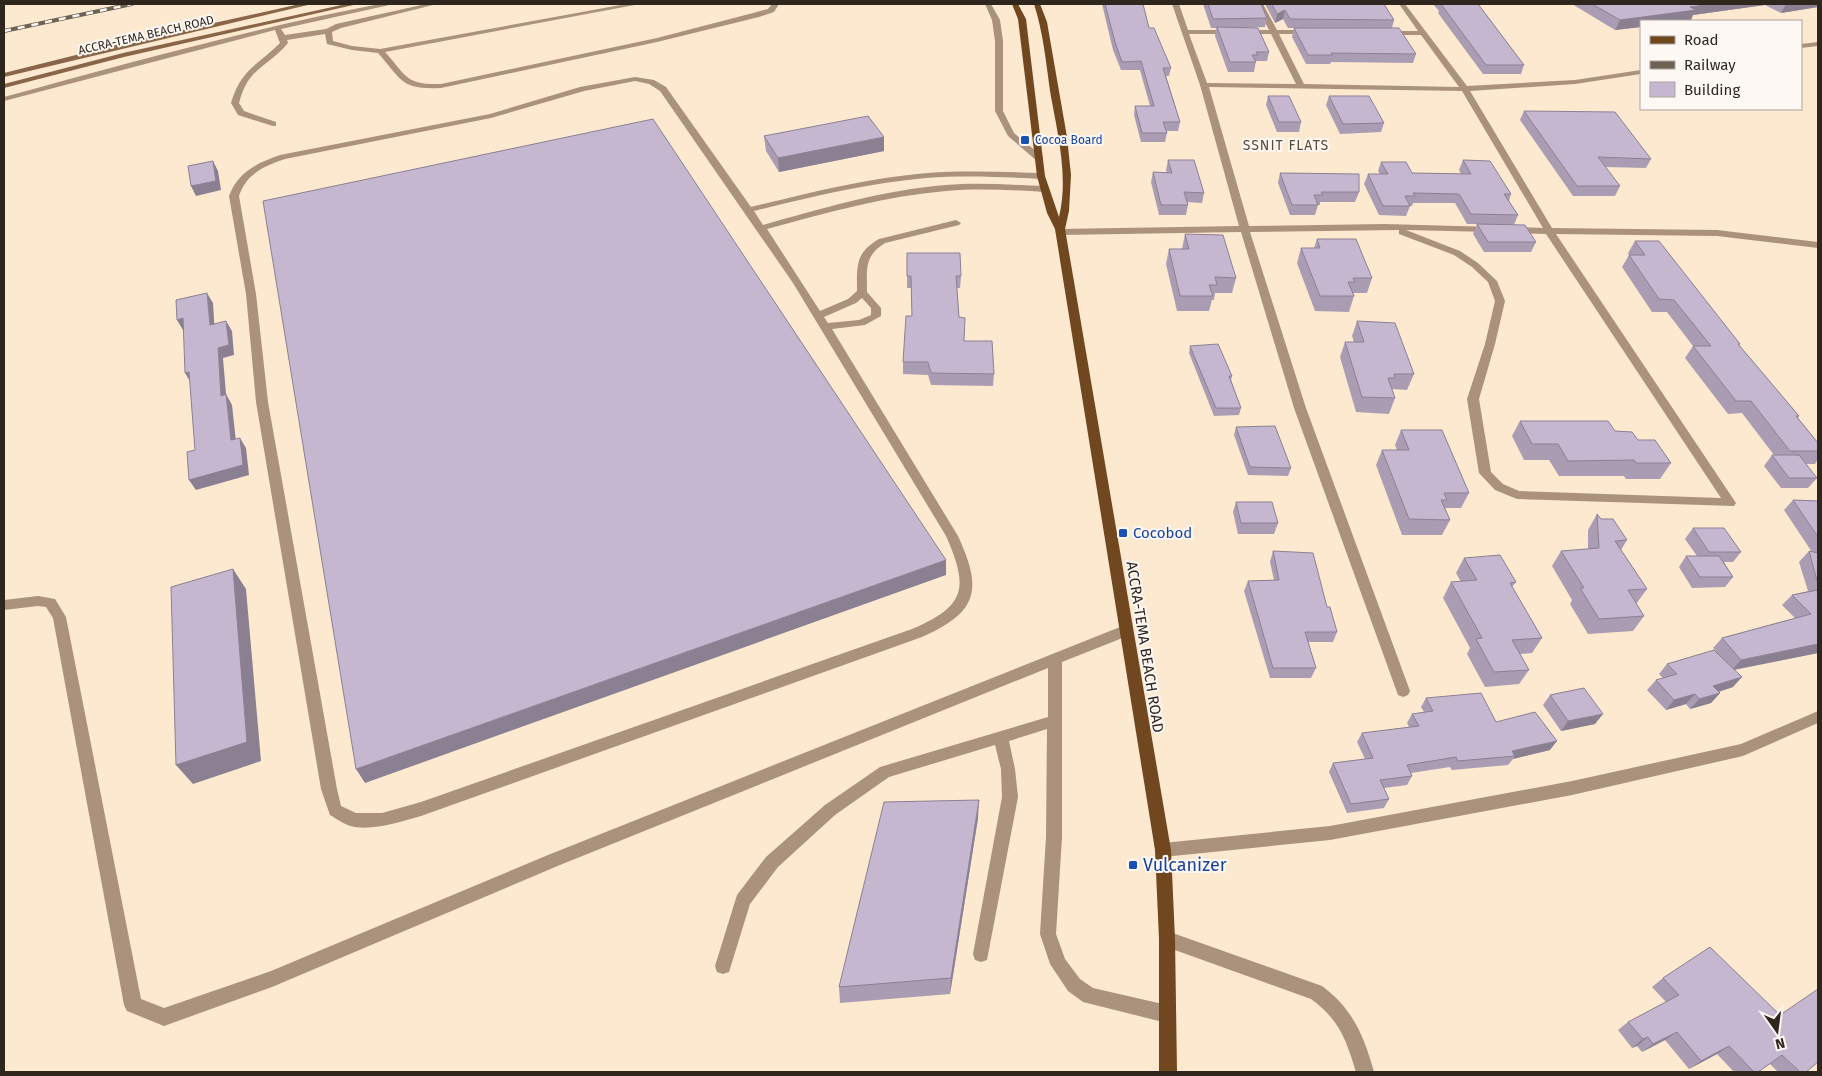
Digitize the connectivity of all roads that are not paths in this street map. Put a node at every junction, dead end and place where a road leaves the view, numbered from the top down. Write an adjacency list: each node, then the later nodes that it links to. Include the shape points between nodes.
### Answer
1 (308, 4): 25 (main road)
2 (354, 4): 26 (main road, ACCRA-TEMA BEACH ROAD, via 132,53)
3 (390, 4): 13 (street)
4 (434, 4): 14 (street)
5 (636, 4): 23 (street)
6 (776, 4): 23 (street, via 771,10 756,15 657,40 441,86 409,84)
7 (988, 4): 32 (street, via 996,20 999,41 999,111 1011,134)
8 (1016, 4): 32 (main road, ACCRA-TEMA BEACH ROAD, via 1022,19)
9 (1038, 4): 41 (main road, ACCRA-TEMA BEACH ROAD, via 1047,40 1066,166 1065,214)
10 (1175, 4): 15 (street)
11 (1260, 4): 16 (street)
12 (1402, 4): 19 (street)
13 (277, 28): 20 (street); 30 (street)
14 (328, 31): 20 (street); 23 (street, via 330,42)
15 (1185, 32): 16 (street); 27 (street)
16 (1273, 32): 17 (street); 28 (street)
17 (1320, 32)
18 (1377, 33): 19 (street)
19 (1425, 33): 29 (street)
20 (283, 38): 31 (street, via 284,43 278,50 247,73 238,88 235,103 241,113)
21 (1818, 44): 22 (street)
22 (1802, 46)
23 (380, 51)
24 (1640, 72): 29 (street, via 1575,82)
25 (4, 75)
26 (4, 86)
27 (1204, 86): 28 (street); 39 (street)
28 (1301, 86): 29 (street)
29 (1465, 89): 40 (street)
30 (4, 99)
31 (273, 124)
32 (1040, 158): 33 (main road, ACCRA-TEMA BEACH ROAD)
33 (1042, 176): 34 (main road, ACCRA-TEMA BEACH ROAD); 35 (street, via 914,176 823,192)
34 (1045, 189): 38 (street, via 979,187 911,192); 41 (main road, ACCRA-TEMA BEACH ROAD)
35 (748, 210): 38 (street); 45 (street, via 663,89 651,82 635,80 583,89 491,116 283,157 255,168 237,187 234,196 251,294 262,402 335,810 354,820 382,820 421,809 946,620 963,602 967,582 962,558)
36 (956, 223): 43 (street, via 872,246 865,252)
37 (1386, 227): 39 (street); 40 (street); 40 (street, via 1457,253 1492,281 1500,301 1473,398 1485,472 1498,487 1517,495 1730,503)
38 (761, 228): 44 (street)
39 (1245, 230): 41 (street); 49 (street, via 1300,408)
40 (1549, 230): 42 (street, via 1716,233)
41 (1060, 231): 47 (main road, ACCRA-TEMA BEACH ROAD)
42 (1818, 246)
43 (862, 292): 44 (street, via 852,301); 45 (street, via 876,308 876,316 862,323)
44 (817, 316): 45 (street)
45 (824, 327)
46 (4, 605): 48 (street, via 38,601 50,604 59,617 133,1005 164,1017 272,979 554,860)
47 (1125, 631): 48 (street); 53 (main road, ACCRA-TEMA BEACH ROAD)
48 (1055, 659): 51 (street)
49 (1403, 691)
50 (1818, 717): 53 (street, via 1743,750 1572,788 1330,833)
51 (1055, 721): 52 (street); 57 (street, via 1054,837 1048,934 1058,964 1074,986 1089,996)
52 (1000, 737): 55 (street, via 1008,769 1010,797); 56 (street, via 885,772 830,810 772,862 743,900)
53 (1163, 850): 54 (main road, ACCRA-TEMA BEACH ROAD)
54 (1167, 939): 57 (main road, ACCRA-TEMA BEACH ROAD); 59 (street, via 1316,992 1332,1003 1352,1032)
55 (981, 954)
56 (723, 966)
57 (1167, 1014): 58 (main road, ACCRA-TEMA BEACH ROAD)
58 (1168, 1072)
59 (1365, 1072)

